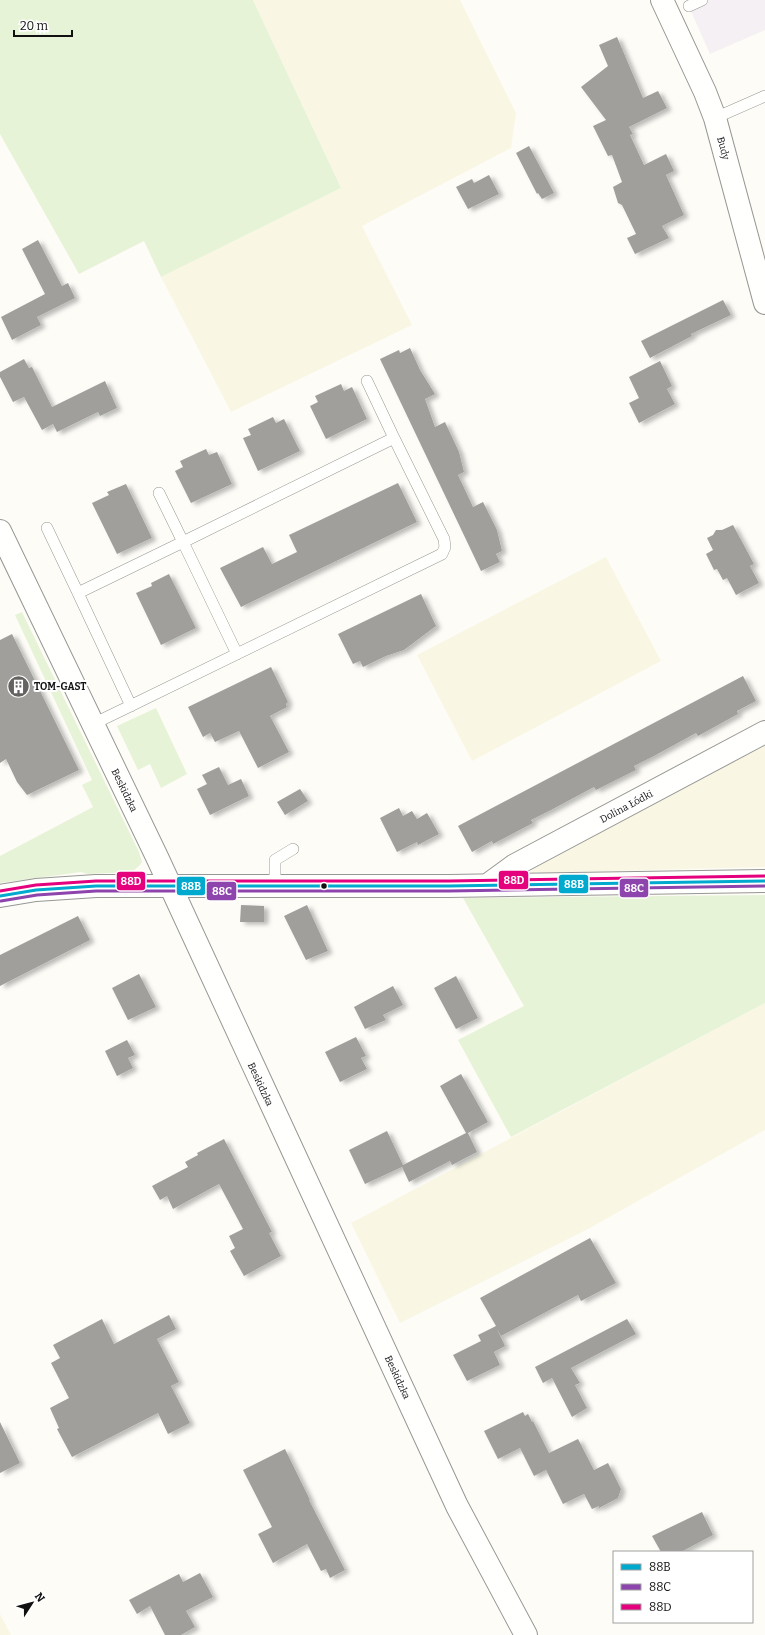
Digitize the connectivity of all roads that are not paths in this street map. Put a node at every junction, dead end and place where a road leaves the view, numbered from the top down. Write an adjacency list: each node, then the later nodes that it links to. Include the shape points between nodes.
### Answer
1 (662, 0): 5 (street, Budy)
2 (702, 0): 3 (lane)
3 (689, 6)
4 (765, 96): 5 (lane)
5 (715, 118): 6 (street, Budy)
6 (763, 292)
7 (367, 381): 8 (lane)
8 (394, 438): 12 (lane); 14 (lane, via 444,539 445,547 442,554)
9 (159, 493): 12 (lane)
10 (47, 528): 13 (lane)
11 (0, 531): 16 (street, Beskidzka)
12 (183, 542): 13 (lane); 14 (lane)
13 (78, 593): 15 (lane)
14 (237, 654): 15 (lane)
15 (131, 706): 16 (lane)
16 (93, 724): 21 (street, Beskidzka)
17 (765, 732): 20 (street, Dolina Łódki, via 515,865)
18 (293, 849): 22 (lane, via 275,860)
19 (765, 881): 20 (street)
20 (489, 884): 22 (street)
21 (169, 886): 22 (street); 23 (street, via 62,888); 24 (street, Beskidzka, via 457,1506)
22 (275, 886)
23 (0, 896)
24 (526, 1635)

